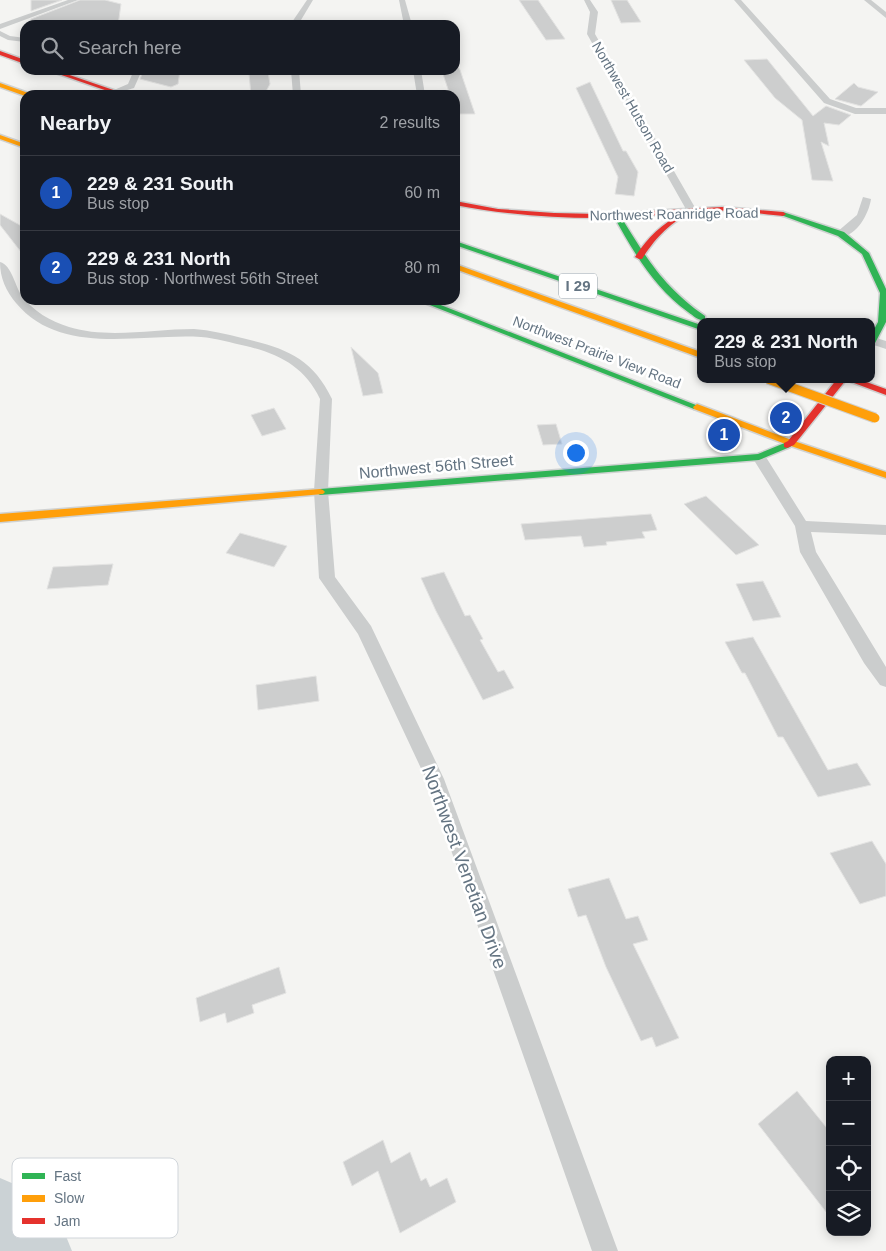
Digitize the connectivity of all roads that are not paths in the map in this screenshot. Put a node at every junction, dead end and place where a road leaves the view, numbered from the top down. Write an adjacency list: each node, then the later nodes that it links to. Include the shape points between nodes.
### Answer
1 (75, 0): 10 (street, via 12,21)
2 (310, 0): 8 (street)
3 (402, 0): 9 (street)
4 (587, 0): 29 (street, Northwest Hutson Road, via 594,12 592,34)
5 (737, 0): 24 (street, via 827,101 842,108)
6 (867, 0): 7 (street)
7 (886, 16)
8 (297, 20)
9 (407, 20)
10 (1, 32): 11 (street)
11 (20, 38)
12 (0, 53): 13 (main road)
13 (20, 60)
14 (65, 75): 19 (main road)
15 (136, 75): 20 (street)
16 (296, 75): 21 (street)
17 (418, 75): 22 (street)
18 (0, 85): 23 (main road)
19 (109, 90)
20 (126, 90)
21 (298, 90)
22 (420, 90)
23 (20, 92)
24 (886, 111)
25 (0, 137): 26 (main road)
26 (20, 144)
27 (866, 199): 31 (street, via 866,212)
28 (460, 203): 30 (main road, Northwest Roanridge Road, via 526,214)
29 (692, 211): 30 (main road, Northwest Roanridge Road); 31 (main road, Northwest Roanridge Road, via 747,210 789,214); 33 (main road, via 658,229)
30 (617, 215): 33 (main road)
31 (841, 234): 41 (main road, Northwest Roanridge Road, via 865,253 884,293 882,322)
32 (460, 245): 40 (main road, I 29)
33 (639, 257): 39 (main road, via 670,297)
34 (0, 265): 36 (street, Northwest Venetian Drive)
35 (460, 268): 42 (main road, I 29)
36 (20, 301)
37 (24, 305): 51 (street, Northwest Venetian Drive, via 54,326 129,336 210,334 266,347 300,363 321,385 326,399)
38 (434, 305): 48 (main road, Northwest Prairie View Road)
39 (702, 318)
40 (697, 327)
41 (875, 336)
42 (697, 354)
43 (779, 383): 47 (main road, bridge)
44 (839, 383): 48 (main road)
45 (860, 383): 46 (main road)
46 (886, 392)
47 (880, 420)
48 (791, 444): 49 (main road, Northwest 56th Street); 50 (main road, Northwest Prairie View Road)
49 (758, 457): 51 (main road, Northwest 56th Street); 53 (street)
50 (886, 475)
51 (322, 491): 52 (main road, Northwest 56th Street); 56 (street, Northwest Venetian Drive, via 327,578 365,631 435,779)
52 (0, 518)
53 (802, 526): 54 (street); 55 (street, via 808,552)
54 (886, 530)
55 (886, 680)
56 (605, 1251)

